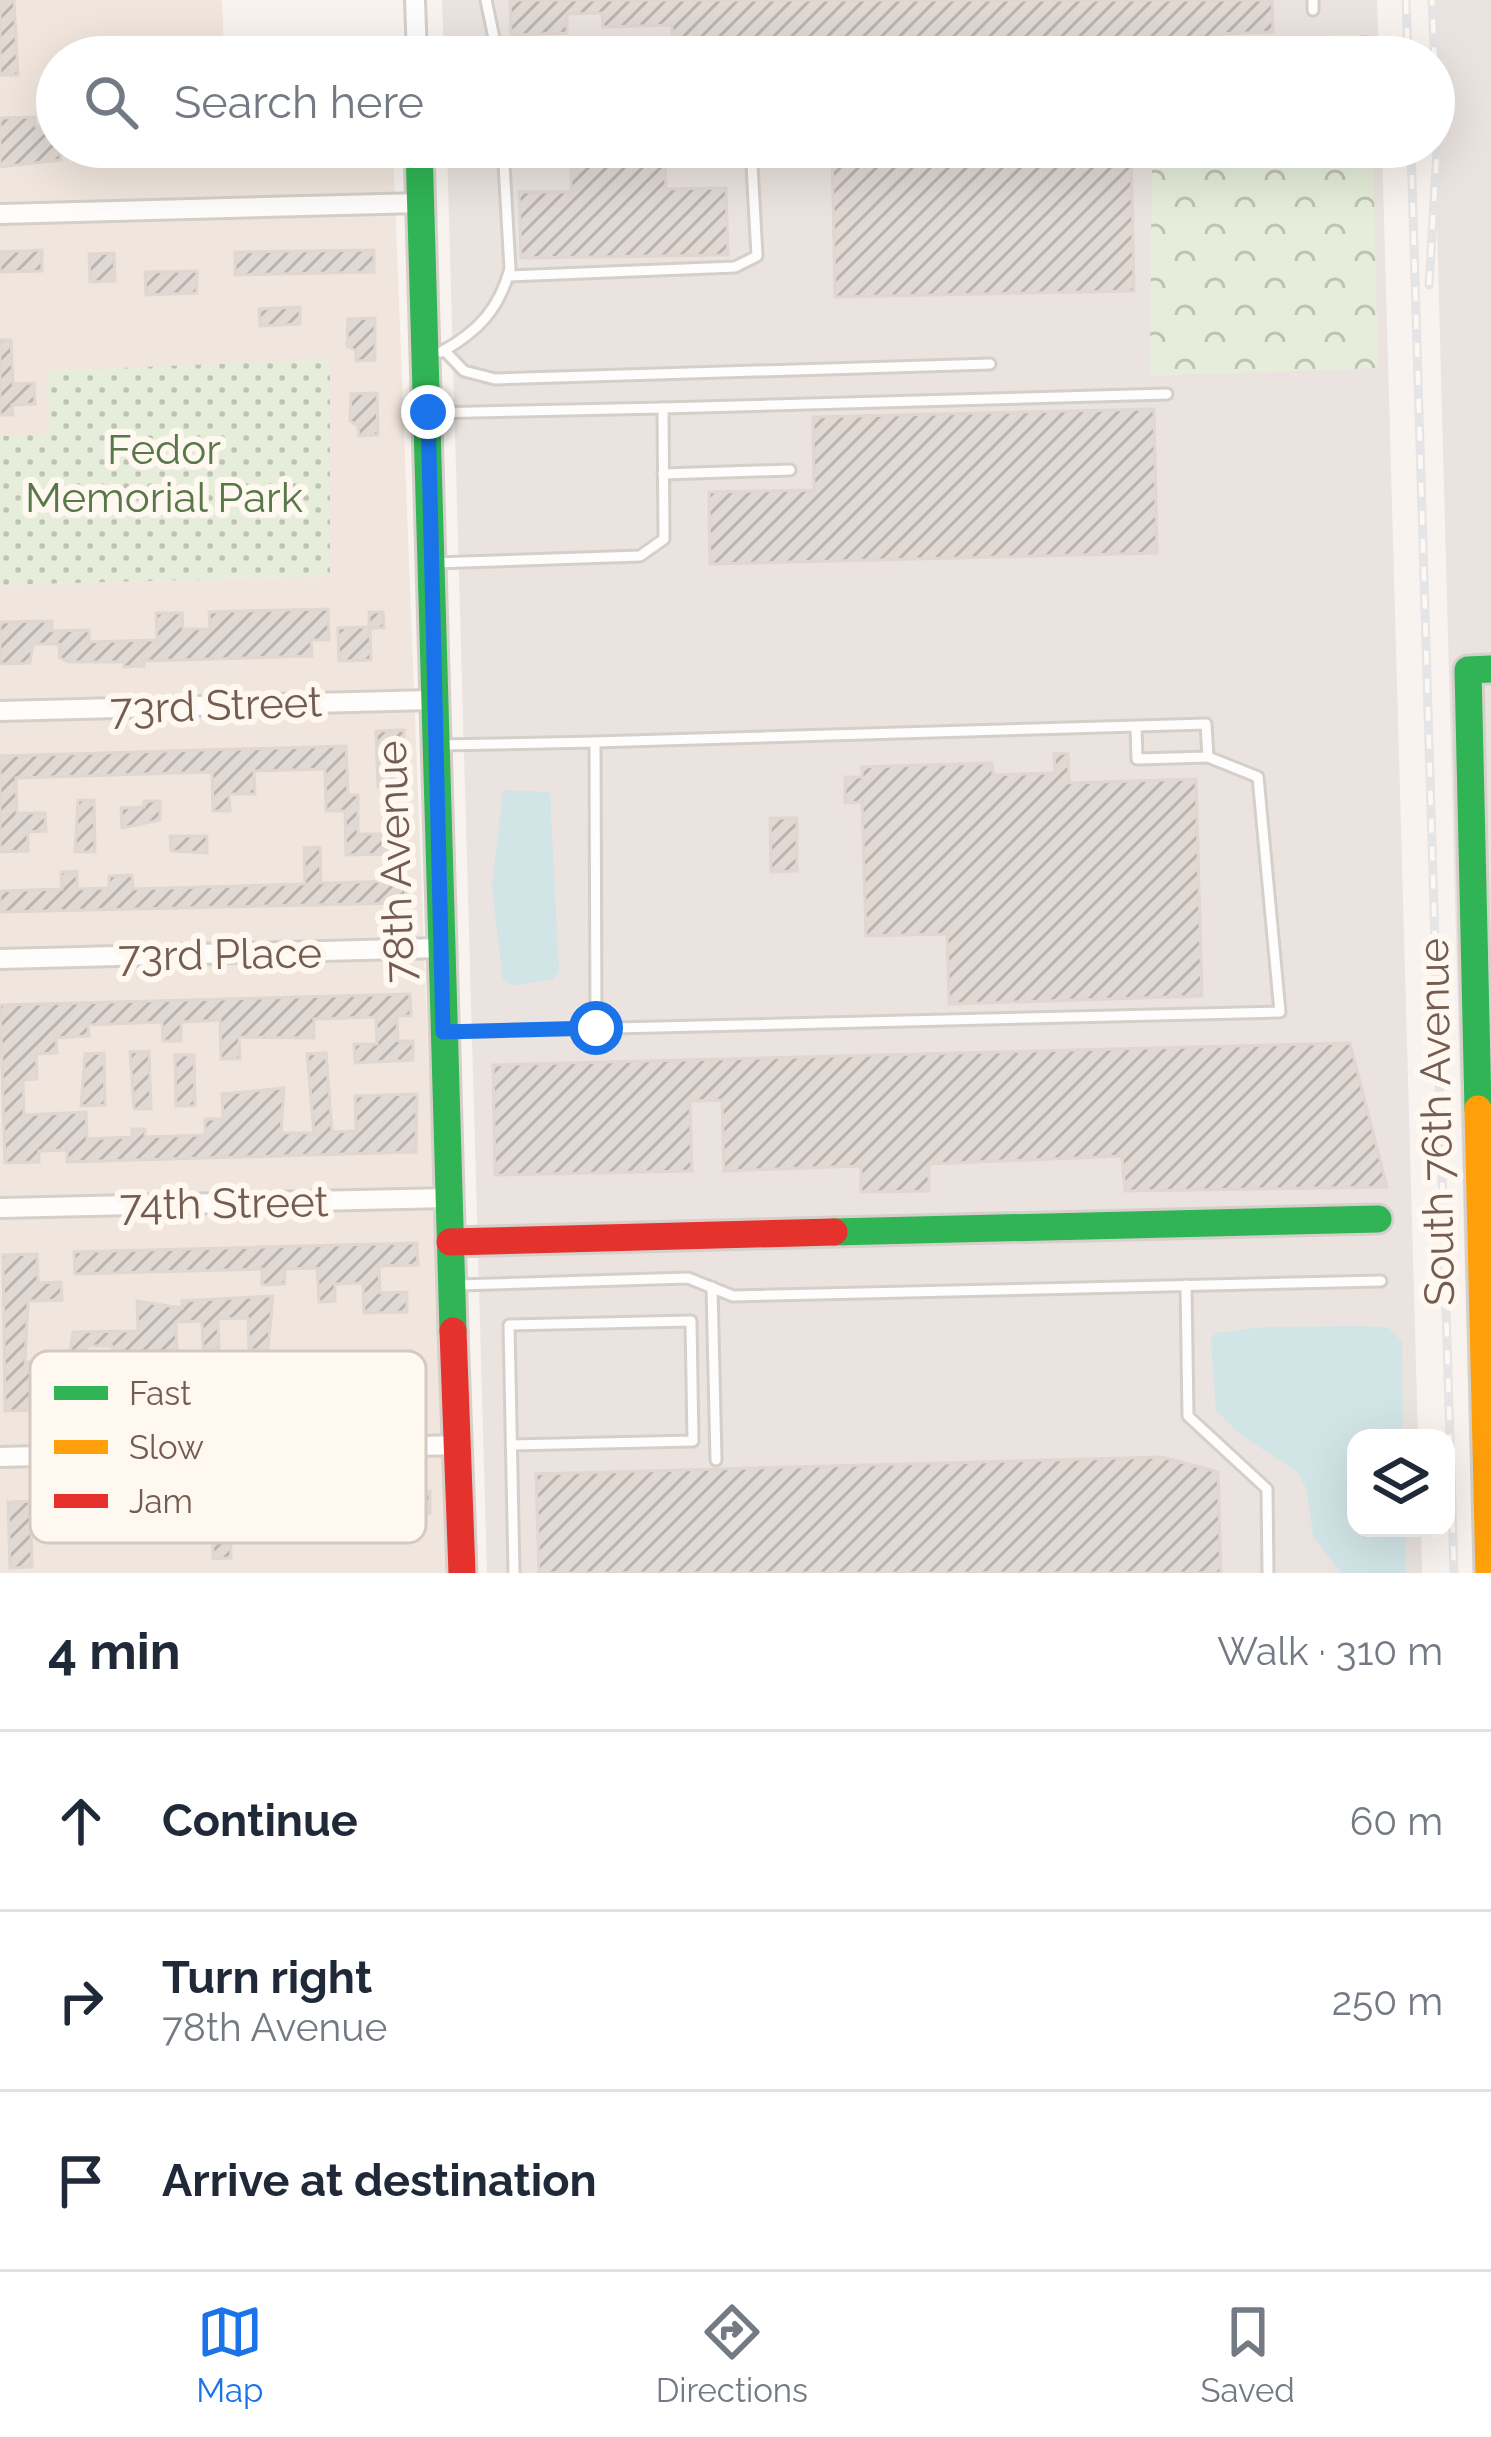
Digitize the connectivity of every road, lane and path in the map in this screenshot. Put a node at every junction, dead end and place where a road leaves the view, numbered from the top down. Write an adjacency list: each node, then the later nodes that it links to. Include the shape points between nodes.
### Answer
1 (415, 0): 3 (street)
2 (486, 0): 4 (lane)
3 (416, 36)
4 (494, 36)
5 (420, 168): 8 (street, 78th Avenue)
6 (504, 168): 10 (lane)
7 (752, 168): 10 (lane, via 757,256 735,267)
8 (421, 202): 9 (street); 11 (street, 78th Avenue)
9 (0, 214)
10 (508, 276): 11 (lane, via 493,312)
11 (435, 355): 12 (lane, via 495,379); 15 (street, 78th Avenue)
12 (991, 364)
13 (1167, 394): 14 (lane)
14 (663, 408): 15 (lane); 17 (lane)
15 (428, 412): 18 (street, 78th Avenue)
16 (790, 470): 17 (lane)
17 (664, 474): 18 (lane, via 664,539 640,556)
18 (428, 563): 20 (street, 78th Avenue)
19 (1479, 670): 47 (street, South 76th Avenue)
20 (431, 700): 21 (street, 73rd Street); 24 (street, 78th Avenue)
21 (0, 711)
22 (1136, 727): 23 (lane); 25 (lane, via 1137,759); 25 (lane, via 1206,724)
23 (595, 742): 24 (lane); 28 (lane)
24 (433, 746): 26 (street, 78th Avenue)
25 (1208, 757): 28 (lane, via 1258,778 1280,1012)
26 (440, 948): 27 (street, 73rd Place); 29 (street, 78th Avenue)
27 (0, 959)
28 (596, 1028): 29 (lane)
29 (443, 1032): 30 (street, 78th Avenue)
30 (449, 1198): 31 (street, 74th Street); 33 (street, 78th Avenue)
31 (0, 1208)
32 (1378, 1219): 33 (street)
33 (450, 1242): 35 (street, 78th Avenue)
34 (1381, 1281): 36 (lane)
35 (451, 1285): 37 (lane, via 688,1278); 38 (street, 78th Avenue)
36 (1186, 1285): 37 (lane, via 733,1295); 46 (lane, via 1188,1416 1267,1489)
37 (712, 1287): 43 (lane)
38 (458, 1445): 40 (street); 44 (street, 78th Avenue)
39 (511, 1445): 39 (lane, via 509,1324 691,1321 693,1442); 45 (lane)
40 (426, 1446)
41 (30, 1456): 42 (street)
42 (0, 1457)
43 (716, 1460)
44 (462, 1573)
45 (514, 1573)
46 (1268, 1573)
47 (1489, 1573)

